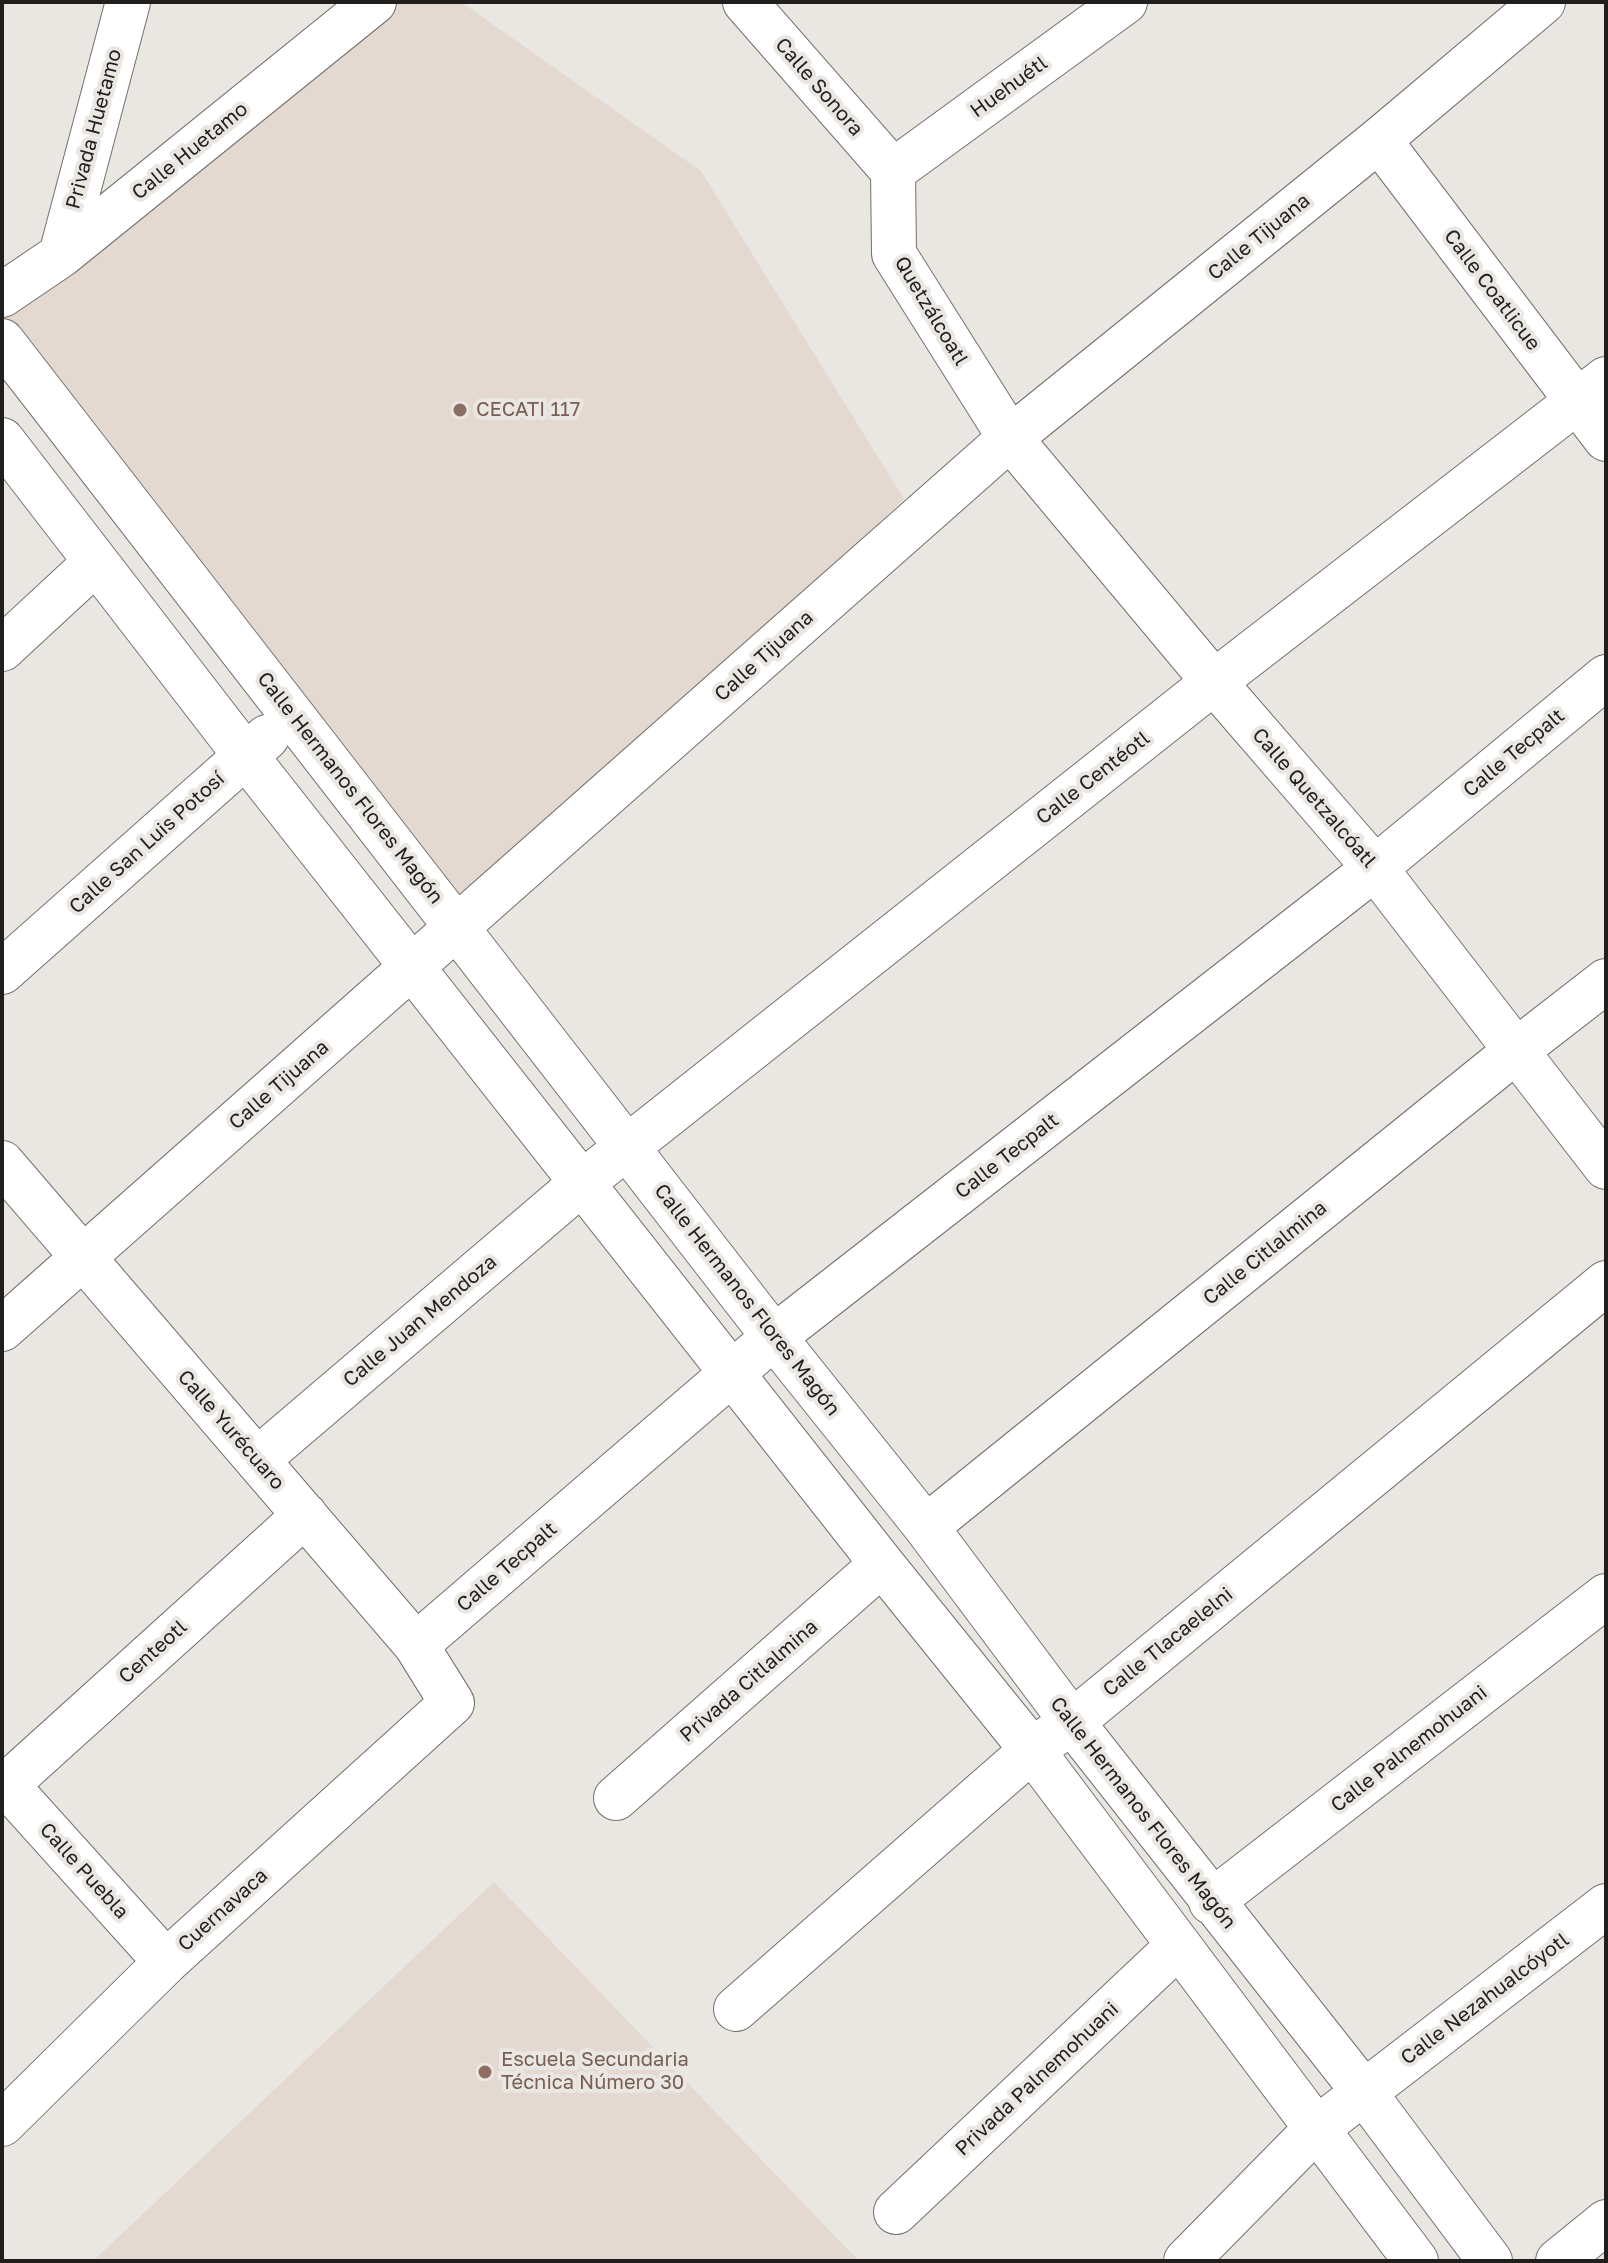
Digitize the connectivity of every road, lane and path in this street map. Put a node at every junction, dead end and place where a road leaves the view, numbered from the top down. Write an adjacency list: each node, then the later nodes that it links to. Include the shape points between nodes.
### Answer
1 (128, 2): 8 (street, Privada Huetamo)
2 (374, 2): 8 (street, Calle Huetamo)
3 (745, 2): 7 (street, Calle Sonora)
4 (1125, 2): 7 (street, Huehuétl)
5 (1543, 2): 6 (street, Calle Tijuana)
6 (1379, 140): 11 (street, Calle Coatlicue); 12 (street, Calle Tijuana)
7 (893, 171): 12 (street, Quetzálcoatl, via 894,254)
8 (61, 255): 9 (street, Calle Huetamo)
9 (2, 295)
10 (2, 341): 19 (street, Calle Hermanos Flores Magón)
11 (1591, 390): 13 (street, Calle Coatlicue); 18 (street, Calle Centéotl)
12 (1010, 438): 18 (street, Calle Quetzalcóatl); 22 (street, Calle Tijuana)
13 (1606, 439)
14 (2, 440): 15 (street)
15 (96, 562): 16 (street); 20 (street)
16 (2, 649)
17 (1606, 677): 21 (street, Calle Tecpalt)
18 (1214, 682): 21 (street, Calle Quetzalcóatl); 27 (street, Calle Centéotl)
19 (293, 715): 20 (street, Calle San Luis Potosí); 22 (street, Calle Hermanos Flores Magón)
20 (245, 755): 23 (street); 24 (street, Calle San Luis Potosí)
21 (1375, 868): 26 (street, Calle Quetzalcóatl); 34 (street, Calle Tecpalt)
22 (459, 927): 23 (street, Calle Tijuana); 27 (street, Calle Hermanos Flores Magón)
23 (413, 966): 30 (street); 31 (street, Calle Tijuana)
24 (2, 972)
25 (1606, 981): 26 (street, Calle Citlalmina)
26 (1517, 1050): 29 (street, Calle Quetzalcóatl); 38 (street, Calle Citlalmina)
27 (628, 1148): 30 (street, Calle Centéotl); 34 (street, Calle Hermanos Flores Magón)
28 (2, 1163): 31 (street, Calle Yurécuaro)
29 (1606, 1167)
30 (583, 1182): 35 (street); 36 (street, Calle Juan Mendoza)
31 (84, 1257): 33 (street, Calle Tijuana); 36 (street, Calle Yurécuaro)
32 (1606, 1283): 43 (street, Calle Tlacaelelni)
33 (2, 1329)
34 (774, 1337): 35 (street, Calle Tecpalt); 38 (street, Calle Hermanos Flores Magón)
35 (733, 1371): 39 (street); 41 (street, Calle Tecpalt)
36 (257, 1460): 37 (street, Calle Yurécuaro)
37 (305, 1515): 41 (street, Calle Yurécuaro); 45 (street, Centeotl)
38 (926, 1527): 43 (street, Calle Hermanos Flores Magón)
39 (882, 1564): 44 (street); 46 (street, Privada Citlalmina)
40 (1606, 1596): 47 (street, Calle Palnemohuani)
41 (416, 1645): 42 (street, Calle Yurécuaro)
42 (452, 1703): 50 (street, Cuernavaca)
43 (1072, 1722): 44 (street, Calle Tlacaelelni); 47 (street, Calle Hermanos Flores Magón)
44 (1032, 1750): 49 (street); 51 (street, Calle Tlacaelelni)
45 (3, 1785): 50 (street, Calle Puebla)
46 (616, 1798)
47 (1211, 1902): 52 (street, Calle Hermanos Flores Magón)
48 (1606, 1906): 52 (street, Calle Nezahualcóyotl)
49 (1178, 1946): 54 (street); 55 (street, Privada Palnemohuani)
50 (166, 1962): 53 (street, Cuernavaca)
51 (736, 2009)
52 (1363, 2091): 54 (street, Calle Nezahualcóyotl); 59 (street, Calle Hermanos Flores Magón)
53 (2, 2124)
54 (1315, 2130): 57 (street, Calle Nezahualcóyotl); 58 (street)
55 (896, 2212)
56 (1606, 2222): 60 (street)
57 (1186, 2261)
58 (1416, 2261)
59 (1490, 2261)
60 (1558, 2261)

